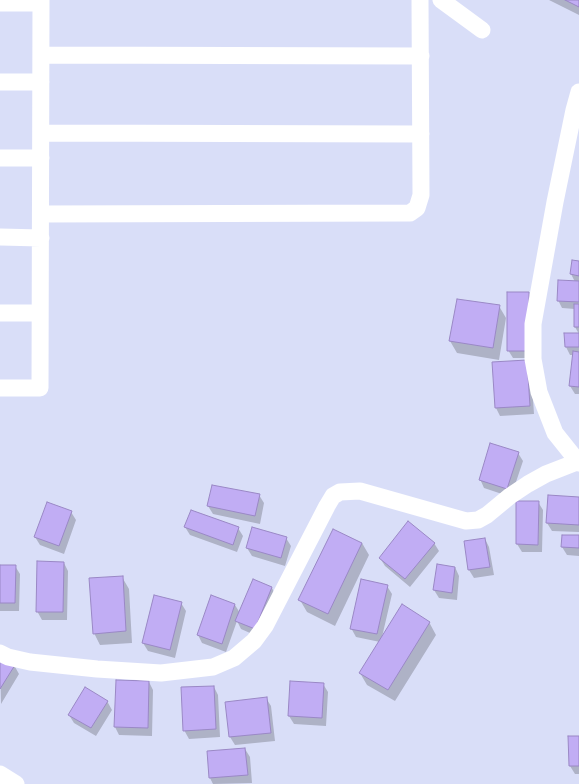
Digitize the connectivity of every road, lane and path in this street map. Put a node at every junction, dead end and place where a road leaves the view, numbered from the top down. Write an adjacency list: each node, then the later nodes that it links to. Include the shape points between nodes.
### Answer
1 (420, 0): 7 (street)
2 (441, 0): 5 (street)
3 (42, 1): 4 (street); 6 (street)
4 (0, 3)
5 (482, 30)
6 (41, 55): 7 (street); 9 (street)
7 (421, 56): 12 (street)
8 (0, 82): 9 (street)
9 (41, 82): 11 (street)
10 (579, 92): 21 (street, via 554,202 533,324 533,359 539,392 554,433)
11 (41, 134): 12 (street); 14 (street)
12 (421, 134): 15 (street, via 421,195 417,208 410,213)
13 (0, 158): 14 (street)
14 (41, 158): 15 (street)
15 (40, 214): 17 (street)
16 (0, 237): 17 (street)
17 (40, 238): 19 (street)
18 (0, 313): 19 (street)
19 (40, 313): 20 (street, via 40,388)
20 (0, 388)
21 (578, 463): 22 (street, via 546,474 528,484 478,520 466,521 360,491 340,492 333,496 327,506 254,642 234,658 213,667 161,672 97,669 30,662)
22 (0, 653)
23 (0, 774): 24 (street)
24 (16, 784)

